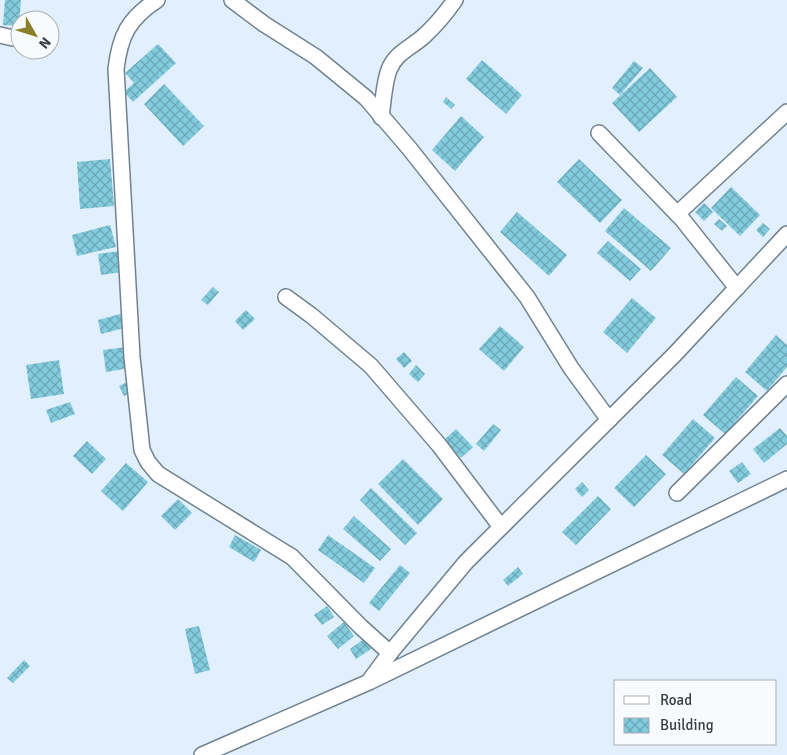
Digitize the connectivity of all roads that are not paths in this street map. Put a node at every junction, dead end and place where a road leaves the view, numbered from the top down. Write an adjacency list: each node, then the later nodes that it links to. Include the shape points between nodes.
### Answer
1 (157, 0): 16 (street, via 129,25 119,47 116,69 132,357 142,450 158,474 292,557)
2 (232, 0): 5 (street, via 316,57 366,98)
3 (455, 0): 5 (street, via 439,21 394,61 388,71)
4 (787, 112): 7 (street)
5 (381, 117): 12 (street, via 528,297 571,368)
6 (599, 133): 7 (street)
7 (676, 214): 9 (street)
8 (787, 234): 9 (street)
9 (737, 288): 12 (street)
10 (286, 297): 15 (street, via 370,366 439,445)
11 (787, 384): 14 (street)
12 (609, 420): 15 (street)
13 (787, 478): 17 (street)
14 (677, 493)
15 (501, 528): 16 (street, via 466,562)
16 (390, 653): 17 (street)
17 (369, 682): 18 (street)
18 (202, 755)

